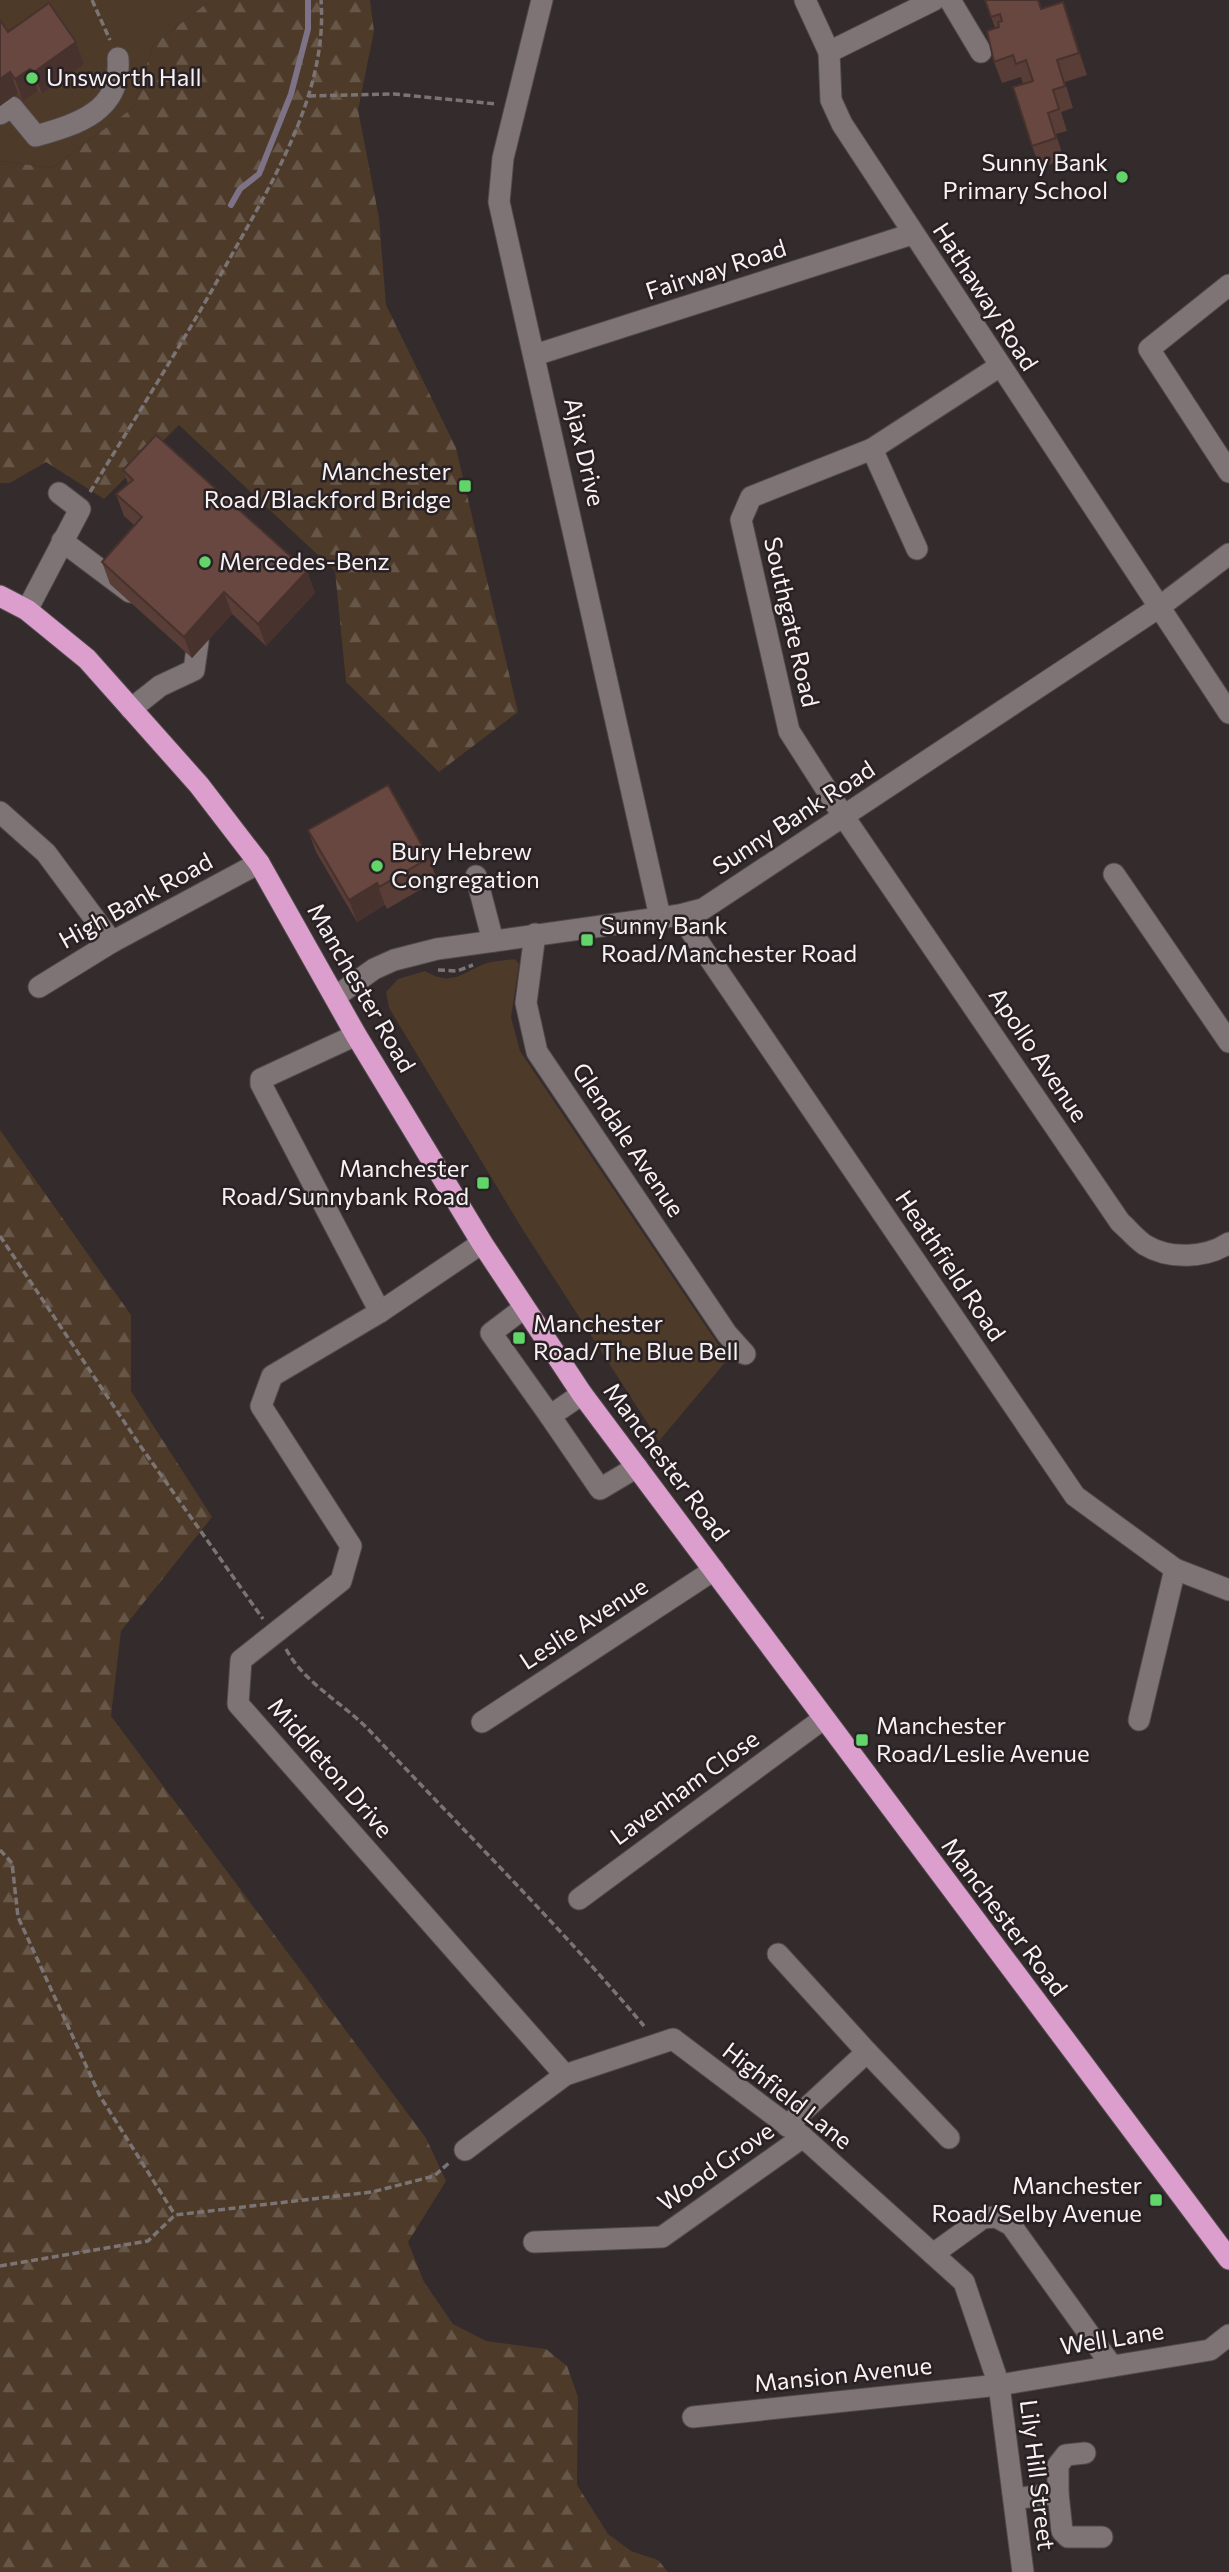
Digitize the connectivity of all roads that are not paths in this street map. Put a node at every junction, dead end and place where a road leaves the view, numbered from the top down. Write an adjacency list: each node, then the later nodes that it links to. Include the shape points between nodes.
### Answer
1 (542, 0): 11 (street, Ajax Drive, via 503,158 499,202)
2 (806, 0): 6 (street, Hathaway Road)
3 (934, 0): 6 (street)
4 (950, 0): 5 (street)
5 (981, 51)
6 (829, 52): 9 (street, Hathaway Road, via 831,100)
7 (118, 58): 8 (street, via 119,75 111,98 69,127 36,136 12,107)
8 (0, 114)
9 (912, 234): 11 (street, Fairway Road); 12 (street, Hathaway Road)
10 (1229, 285): 14 (street, via 1149,349)
11 (535, 355): 31 (street, Ajax Drive)
12 (1000, 366): 13 (street, Southgate Road); 21 (street, Hathaway Road)
13 (873, 449): 17 (street); 27 (street, Southgate Road, via 751,497 741,520 789,731)
14 (1229, 472)
15 (59, 493): 16 (street, via 79,509)
16 (62, 541): 20 (street); 22 (street)
17 (917, 549)
18 (1229, 554): 21 (street, Sunny Bank Road)
19 (0, 596): 22 (highway, Manchester Road)
20 (146, 603)
21 (1158, 608): 25 (street, Hathaway Road); 27 (street, Sunny Bank Road)
22 (27, 610): 24 (highway, Manchester Road, via 87,659)
23 (167, 619): 24 (street, via 198,642 194,670 160,686)
24 (131, 709): 28 (highway, Manchester Road, via 199,785)
25 (1229, 713)
26 (0, 812): 34 (street, via 46,853)
27 (844, 817): 31 (street, Sunny Bank Road, via 703,909); 43 (street, Apollo Avenue, via 1120,1222 1145,1245 1178,1255 1214,1252)
28 (258, 863): 34 (street, High Bank Road); 39 (highway, Manchester Road)
29 (1114, 873): 41 (street)
30 (476, 876): 33 (street)
31 (670, 916): 32 (street, Sunny Bank Road); 50 (street, Heathfield Road, via 1075,1496)
32 (536, 934): 33 (street, Sunny Bank Road); 46 (street, Glendale Avenue, via 526,1003 537,1052)
33 (491, 941): 35 (street, Sunny Bank Road); 36 (street)
34 (112, 942): 38 (street, High Bank Road)
35 (421, 953): 37 (street); 39 (street, Sunny Bank Road, via 374,969)
36 (478, 961)
37 (437, 970)
38 (39, 987)
39 (335, 997): 40 (highway, Manchester Road)
40 (356, 1035): 42 (highway, Manchester Road); 45 (street, via 261,1079 265,1096)
41 (1229, 1042)
42 (482, 1243): 44 (highway, Manchester Road); 45 (street, Middleton Drive)
43 (1229, 1243)
44 (524, 1308): 47 (highway, Manchester Road); 48 (street, via 491,1333)
45 (380, 1312): 59 (street, Middleton Drive, via 272,1376 261,1406 351,1546 341,1581 240,1660 238,1704)
46 (745, 1354)
47 (582, 1394): 48 (street); 49 (highway, Manchester Road)
48 (550, 1416): 49 (street, via 600,1489)
49 (637, 1467): 51 (highway, Manchester Road)
50 (1175, 1569): 52 (street, Heathfield Road); 54 (street)
51 (714, 1570): 53 (highway, Manchester Road); 55 (street, Leslie Avenue)
52 (1229, 1590)
53 (822, 1719): 56 (street, Lavenham Close); 65 (highway, Manchester Road)
54 (1139, 1720)
55 (482, 1722)
56 (579, 1899)
57 (778, 1954): 58 (street)
58 (867, 2052): 60 (street, Wood Grove); 61 (street)
59 (565, 2075): 60 (street, Highfield Lane, via 673,2039); 62 (street)
60 (795, 2132): 63 (street, Wood Grove, via 662,2237); 64 (street, Highfield Lane)
61 (949, 2138)
62 (465, 2150)
63 (534, 2242)
64 (933, 2254): 67 (street, via 984,2218 996,2217 1011,2225); 68 (street, Highfield Lane, via 964,2282)
65 (1229, 2259)
66 (1229, 2334): 67 (street, Well Lane, via 1210,2350)
67 (1112, 2366): 68 (street, Well Lane)
68 (999, 2385): 69 (street, Mansion Avenue); 72 (street, Lily Hill Street)
69 (693, 2417)
70 (1084, 2453): 71 (street, via 1066,2455 1058,2465)
71 (1058, 2493): 72 (street); 73 (street, via 1062,2531 1068,2536)
72 (1014, 2499): 74 (street, Lily Hill Street)
73 (1102, 2537)
74 (1023, 2572)

